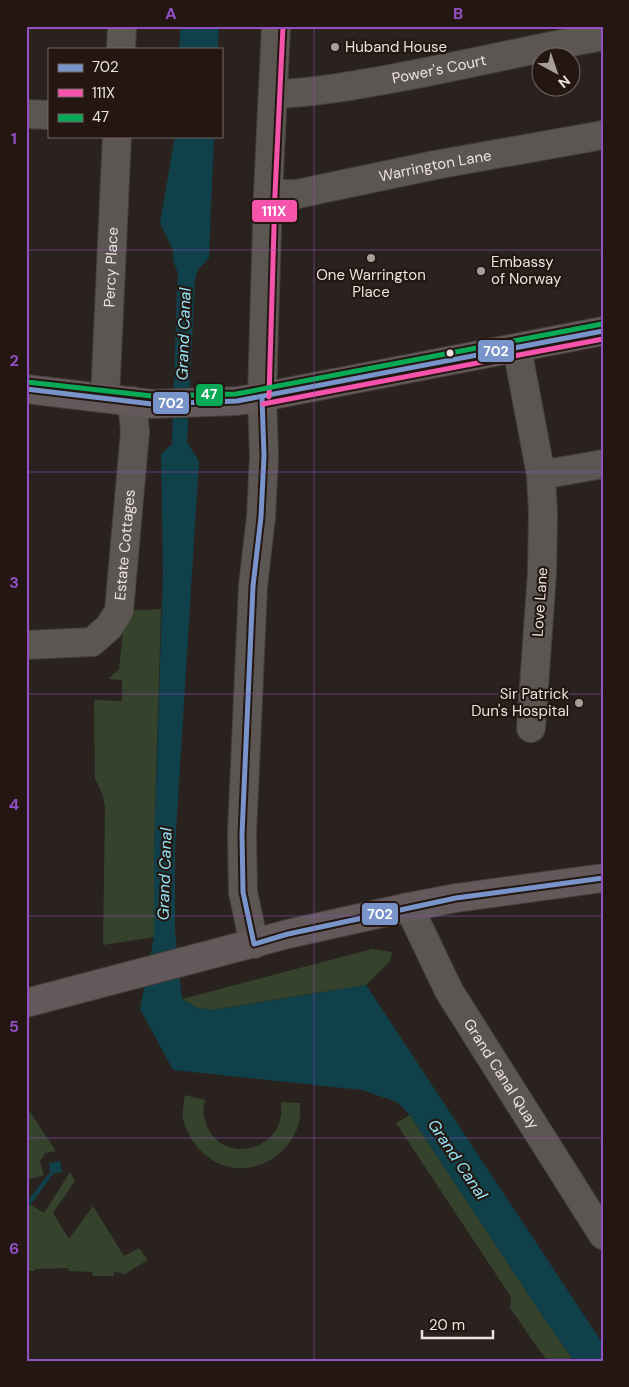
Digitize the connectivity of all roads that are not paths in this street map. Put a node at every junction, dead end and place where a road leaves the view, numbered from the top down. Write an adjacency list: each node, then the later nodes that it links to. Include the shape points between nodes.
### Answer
1 (122, 26): 5 (street)
2 (276, 26): 6 (street)
3 (564, 34): 4 (street, Power's Court); 6 (street, Power's Court, via 461,66 301,94)
4 (603, 36)
5 (121, 48)
6 (273, 94): 11 (street)
7 (26, 114): 8 (street)
8 (48, 115)
9 (603, 134): 11 (street, Warrington Lane, via 297,194)
10 (117, 138): 16 (street, Percy Place)
11 (268, 194): 15 (street)
12 (603, 331): 13 (main road)
13 (518, 348): 15 (main road); 19 (street, Love Lane)
14 (26, 389): 16 (main road)
15 (262, 397): 17 (main road, via 237,401); 24 (street, via 264,456 253,586 242,834 243,892)
16 (105, 398): 17 (main road)
17 (142, 403): 20 (street, Estate Cottages, via 135,432 119,611 109,627 92,642)
18 (603, 464): 19 (street)
19 (541, 475): 21 (street, Love Lane, via 542,573)
20 (26, 645)
21 (531, 728)
22 (603, 878): 23 (main road)
23 (409, 907): 24 (main road); 26 (street, Grand Canal Quay, via 449,991)
24 (254, 944): 25 (main road)
25 (26, 1003)
26 (603, 1235)

